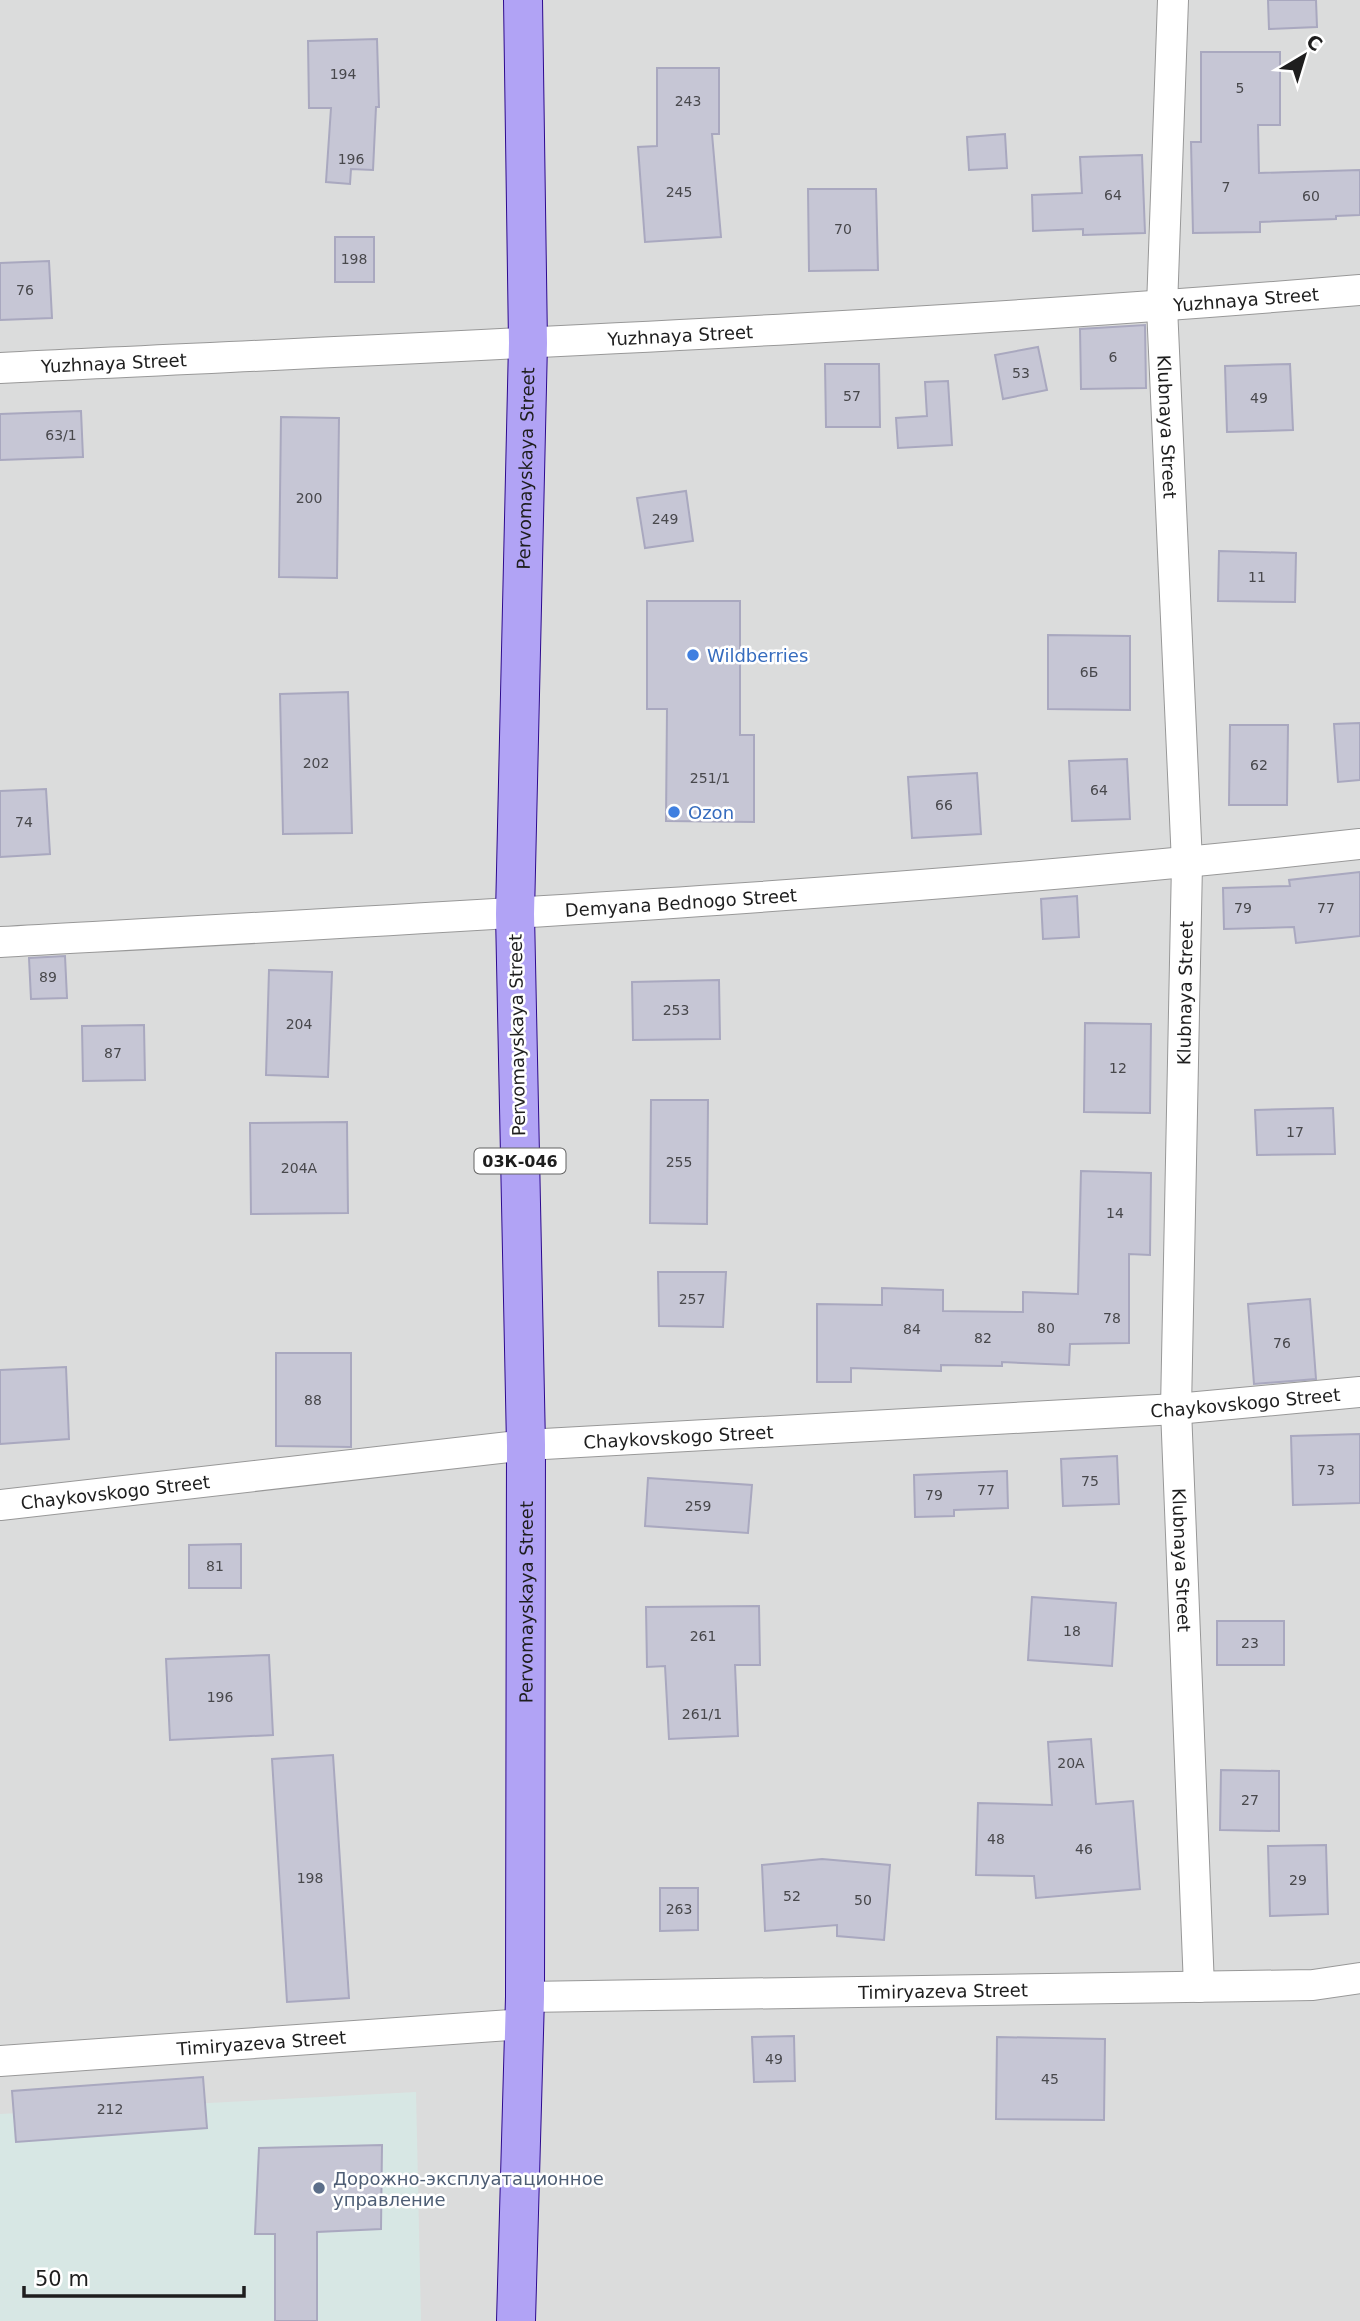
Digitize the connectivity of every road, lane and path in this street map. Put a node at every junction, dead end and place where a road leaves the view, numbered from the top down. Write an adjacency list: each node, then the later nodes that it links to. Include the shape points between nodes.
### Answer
1 (523, 0): 5 (main road, Pervomayskaya Street / 03К-046)
2 (1172, 0): 4 (street, Klubnaya Street)
3 (1360, 290): 4 (street, Yuzhnaya Street)
4 (1163, 307): 5 (street, Yuzhnaya Street); 8 (street, Klubnaya Street)
5 (528, 343): 6 (street, Yuzhnaya Street); 9 (main road, Pervomayskaya Street / 03К-046)
6 (0, 368)
7 (1360, 844): 8 (street, Demyana Bednogo Street)
8 (1187, 863): 9 (street, Demyana Bednogo Street); 12 (street, Klubnaya Street)
9 (515, 914): 10 (street, Demyana Bednogo Street); 13 (main road, Pervomayskaya Street / 03К-046)
10 (0, 942)
11 (1360, 1392): 12 (street, Chaykovskogo Street)
12 (1176, 1409): 13 (street, Chaykovskogo Street); 16 (street, Klubnaya Street)
13 (526, 1445): 14 (street, Chaykovskogo Street); 17 (main road, Pervomayskaya Street / 03К-046)
14 (0, 1505)
15 (1360, 1979): 16 (street, Timiryazeva Street, via 1313,1985)
16 (1199, 1987): 17 (street, Timiryazeva Street)
17 (524, 2010): 18 (street, Timiryazeva Street); 19 (main road, Pervomayskaya Street / 03К-046)
18 (0, 2061)
19 (516, 2321)

